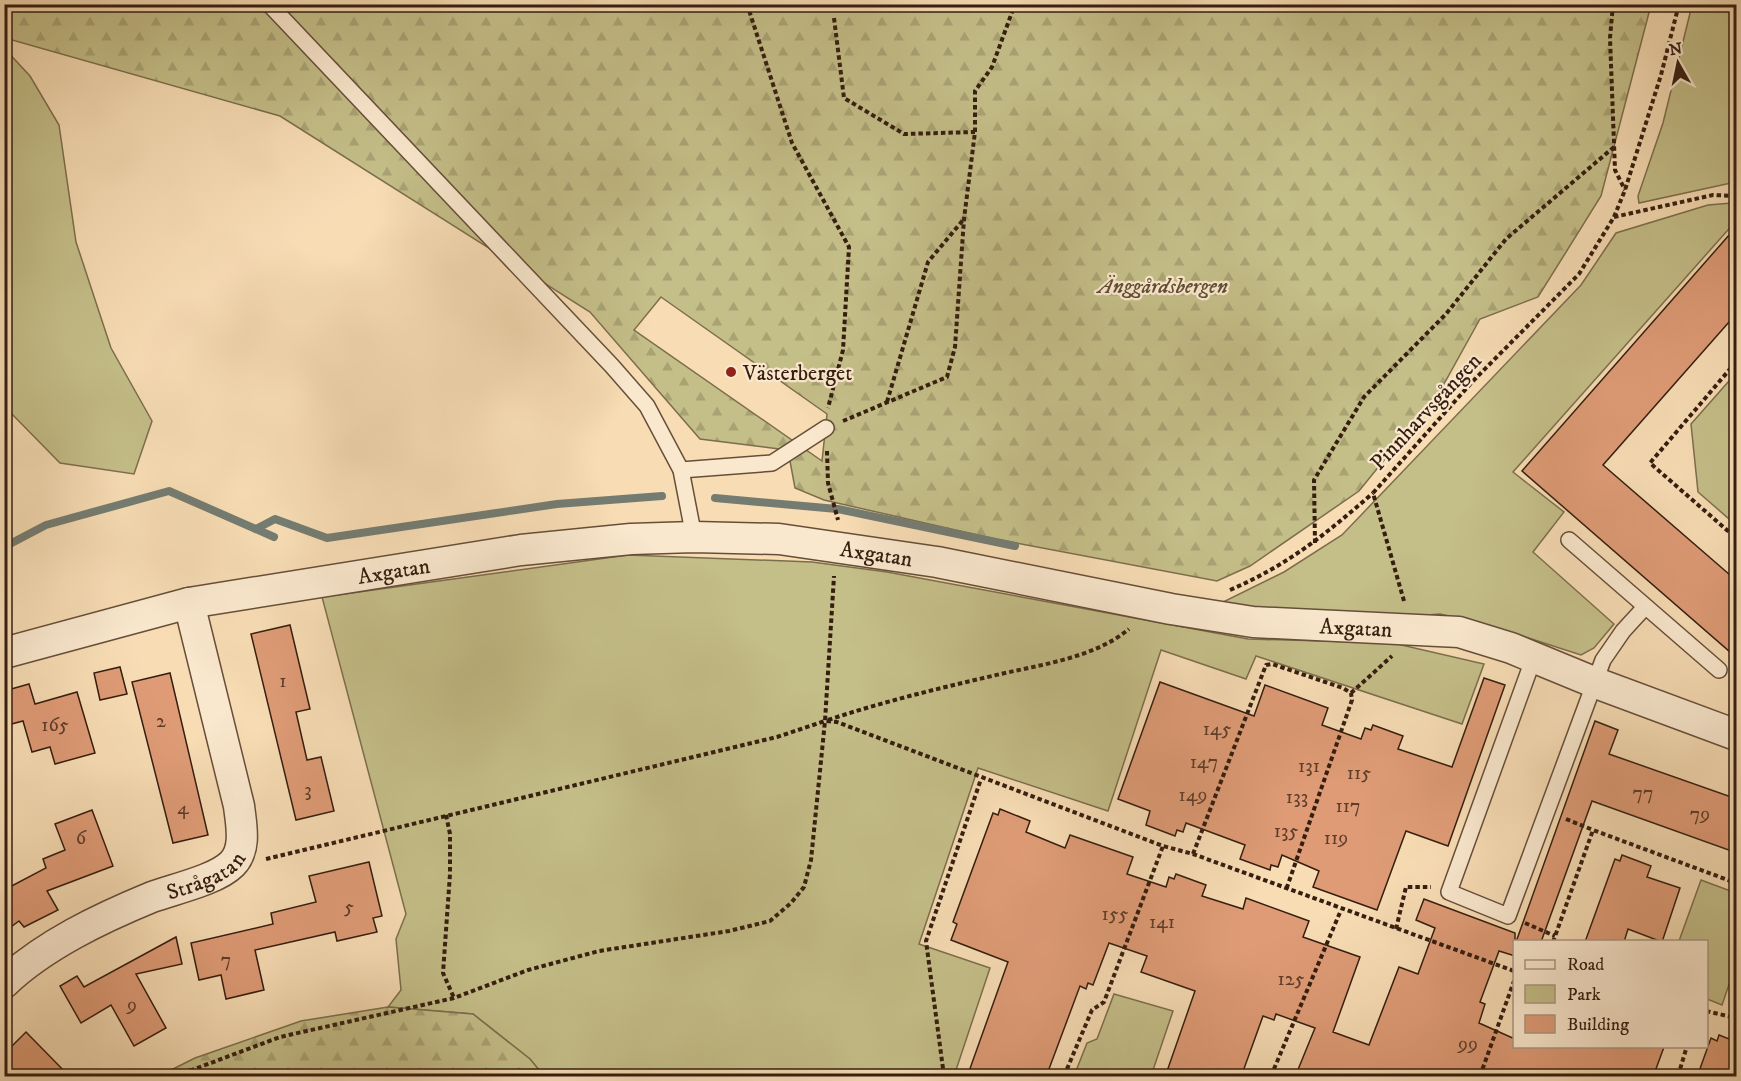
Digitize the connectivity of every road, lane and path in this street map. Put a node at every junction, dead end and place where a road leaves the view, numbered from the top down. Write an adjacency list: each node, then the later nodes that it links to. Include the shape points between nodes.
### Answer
1 (269, 4): 16 (lane, via 612,366 647,406)
2 (747, 4): 15 (path, via 792,143 849,247 843,350)
3 (1015, 4): 7 (path, via 993,67 975,91)
4 (1613, 4): 8 (path, via 1610,38)
5 (1679, 4): 9 (path, Pinnharvsgången, via 1655,98)
6 (834, 18): 7 (path, via 844,98 904,134)
7 (975, 132): 12 (path)
8 (1614, 147): 9 (path, via 1615,170); 23 (path, via 1506,239 1446,314 1364,397 1314,480)
9 (1625, 190): 11 (path, Pinnharvsgången)
10 (1737, 196): 11 (path, via 1713,195)
11 (1614, 217): 17 (path, Pinnharvsgången, via 1579,274 1473,381)
12 (964, 219): 14 (path, via 928,262); 14 (path, via 955,347 947,377)
13 (1737, 362): 21 (path, via 1650,463)
14 (887, 403): 15 (path)
15 (826, 428): 16 (lane, via 772,463); 18 (path, via 828,483)
16 (681, 470): 20 (lane)
17 (1373, 493): 23 (path); 28 (path, Pinnharvsgången)
18 (838, 515)
19 (837, 533): 20 (street, Axgatan, via 779,539); 26 (street, Axgatan, via 937,562); 34 (path)
20 (694, 537): 25 (street, Axgatan, via 521,550)
21 (1737, 538)
22 (1569, 540): 27 (lane)
23 (1315, 543): 24 (path, via 1256,579)
24 (1225, 592)
25 (189, 603): 29 (street, Axgatan); 41 (street, Strågatan, via 239,806)
26 (1157, 606): 28 (street, Axgatan, via 1253,622 1342,627); 34 (path, via 1118,638 1068,658 878,703)
27 (1645, 607): 31 (lane); 32 (lane, via 1603,660)
28 (1406, 618): 30 (street, Axgatan, via 1482,637); 33 (path, via 1408,641)
29 (4, 653)
30 (1534, 657): 32 (street, Axgatan); 45 (lane)
31 (1719, 670)
32 (1596, 683): 35 (street, Axgatan); 37 (lane)
33 (1351, 693): 42 (path, via 1266,664); 44 (path, via 1352,700)
34 (825, 722): 36 (path, via 837,722); 38 (path); 54 (path, via 811,860 804,887 770,921 599,951 528,970)
35 (1737, 735)
36 (981, 779): 40 (path); 59 (path, via 926,941)
37 (1548, 812): 39 (path); 47 (lane)
38 (446, 815): 41 (path, via 259,860); 54 (path, via 450,874 443,973)
39 (1593, 830): 43 (path); 49 (path)
40 (1163, 846): 42 (path); 60 (path, via 1104,1002 1092,1010)
41 (240, 853): 52 (street, Strågatan, via 217,874 90,926 48,950)
42 (1192, 854): 44 (path)
43 (1737, 883)
44 (1286, 890): 46 (path)
45 (1449, 892): 47 (lane); 48 (path, via 1426,885 1406,886)
46 (1341, 910): 48 (path); 61 (path)
47 (1508, 916): 49 (path)
48 (1396, 929): 51 (path)
49 (1555, 936): 50 (path)
50 (1554, 940)
51 (1513, 970)
52 (4, 983)
53 (1513, 986): 62 (path)
54 (454, 998): 58 (path, via 280,1037)
55 (1708, 1011): 56 (path)
56 (1737, 1018)
57 (1687, 1048): 63 (path)
58 (176, 1077)
59 (944, 1077)
60 (1064, 1077)
61 (1271, 1077)
62 (1480, 1077)
63 (1678, 1077)

